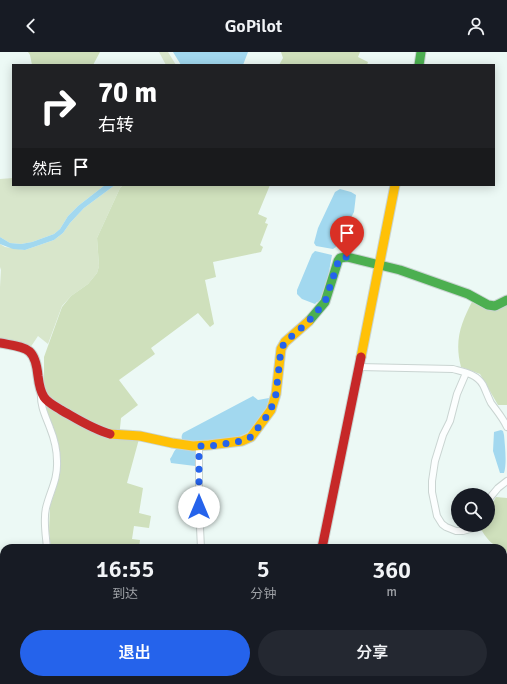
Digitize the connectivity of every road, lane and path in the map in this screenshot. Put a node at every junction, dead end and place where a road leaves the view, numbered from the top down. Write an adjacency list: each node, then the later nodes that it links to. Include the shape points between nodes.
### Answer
1 (421, 52): 2 (street)
2 (419, 64)
3 (395, 186): 4 (street)
4 (379, 265): 5 (street, via 468,294 491,306); 7 (street); 11 (street, via 347,257 339,259 325,302 281,349 276,394 267,416 247,439)
5 (507, 300)
6 (0, 343): 9 (street, via 29,350 37,365)
7 (359, 367): 8 (street, via 453,369); 17 (street)
8 (466, 373): 10 (street, via 483,385); 14 (street, via 435,460 432,481 437,516 446,528)
9 (40, 391): 11 (street, via 48,402 78,421 107,433); 15 (street, via 41,404 53,438 57,460 55,483 45,513)
10 (507, 427)
11 (199, 446): 16 (street)
12 (507, 481): 13 (street)
13 (495, 492)
14 (451, 530)
15 (46, 544)
16 (201, 544)
17 (323, 544)

